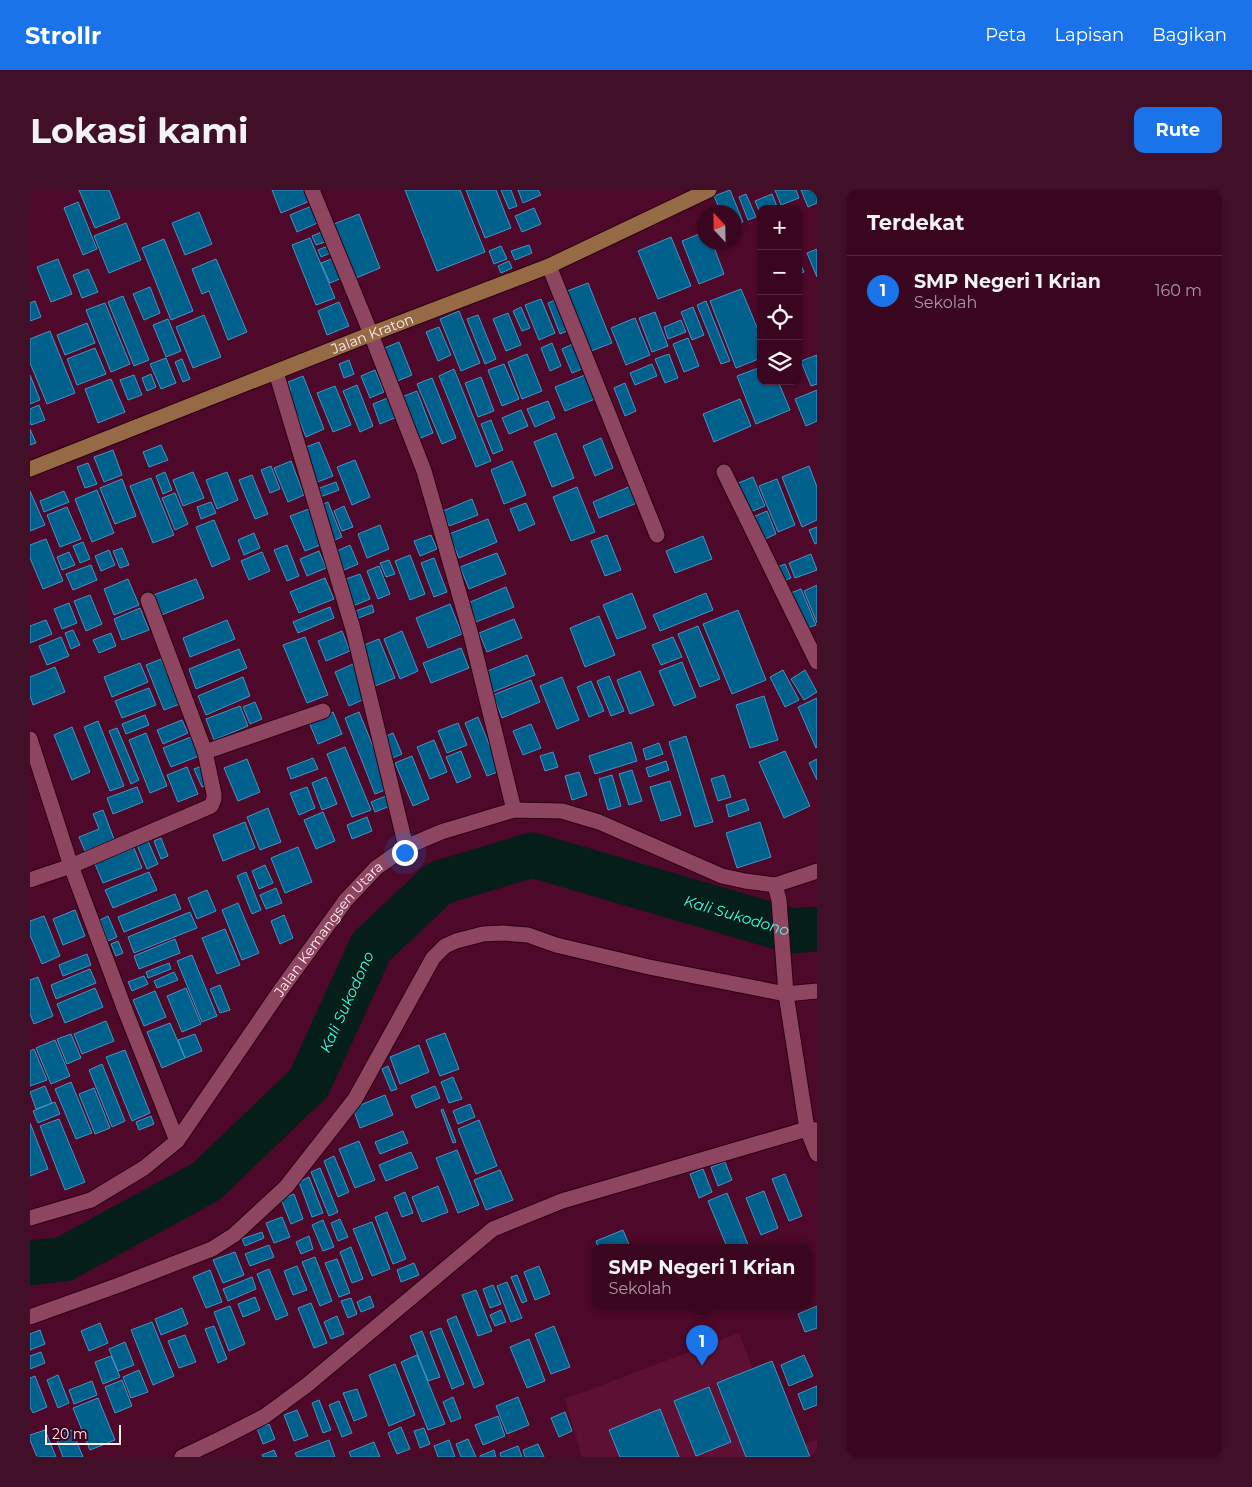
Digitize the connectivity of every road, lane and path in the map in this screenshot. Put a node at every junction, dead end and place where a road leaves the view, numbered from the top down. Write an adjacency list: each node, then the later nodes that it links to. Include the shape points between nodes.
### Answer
1 (312, 190): 4 (street)
2 (710, 190): 3 (street, Jalan Kraton)
3 (549, 266): 4 (street, Jalan Kraton); 8 (street)
4 (371, 334): 5 (street, Jalan Kraton); 14 (street, via 424,471 471,634)
5 (276, 372): 6 (street, Jalan Kraton); 15 (street, via 353,629)
6 (30, 469)
7 (724, 472): 10 (street)
8 (658, 535)
9 (148, 600): 13 (street)
10 (817, 662)
11 (323, 711): 13 (street)
12 (30, 739): 16 (street)
13 (205, 752): 16 (street, via 214,794 211,806)
14 (514, 810): 15 (street, Jalan Kemangsen Utara, via 441,832); 19 (street, Jalan Kemangsen Utara, via 562,811 598,822 722,876)
15 (406, 847): 23 (street, Jalan Kemangsen Utara, via 376,868 346,900)
16 (71, 866): 18 (street); 23 (street)
17 (817, 871): 19 (street, Jalan Kemangsen Utara)
18 (30, 880)
19 (777, 893): 21 (street)
20 (817, 991): 21 (street)
21 (786, 994): 22 (street); 26 (street, via 649,967 528,936 483,934 445,946 433,958 354,1099 286,1187 234,1235 212,1249)
22 (812, 1129): 24 (street); 27 (street, via 562,1201 493,1228 265,1416)
23 (177, 1140): 25 (street, Jalan Kemangsen Utara, via 144,1168 91,1200)
24 (817, 1154)
25 (30, 1218)
26 (30, 1317)
27 (182, 1457)

